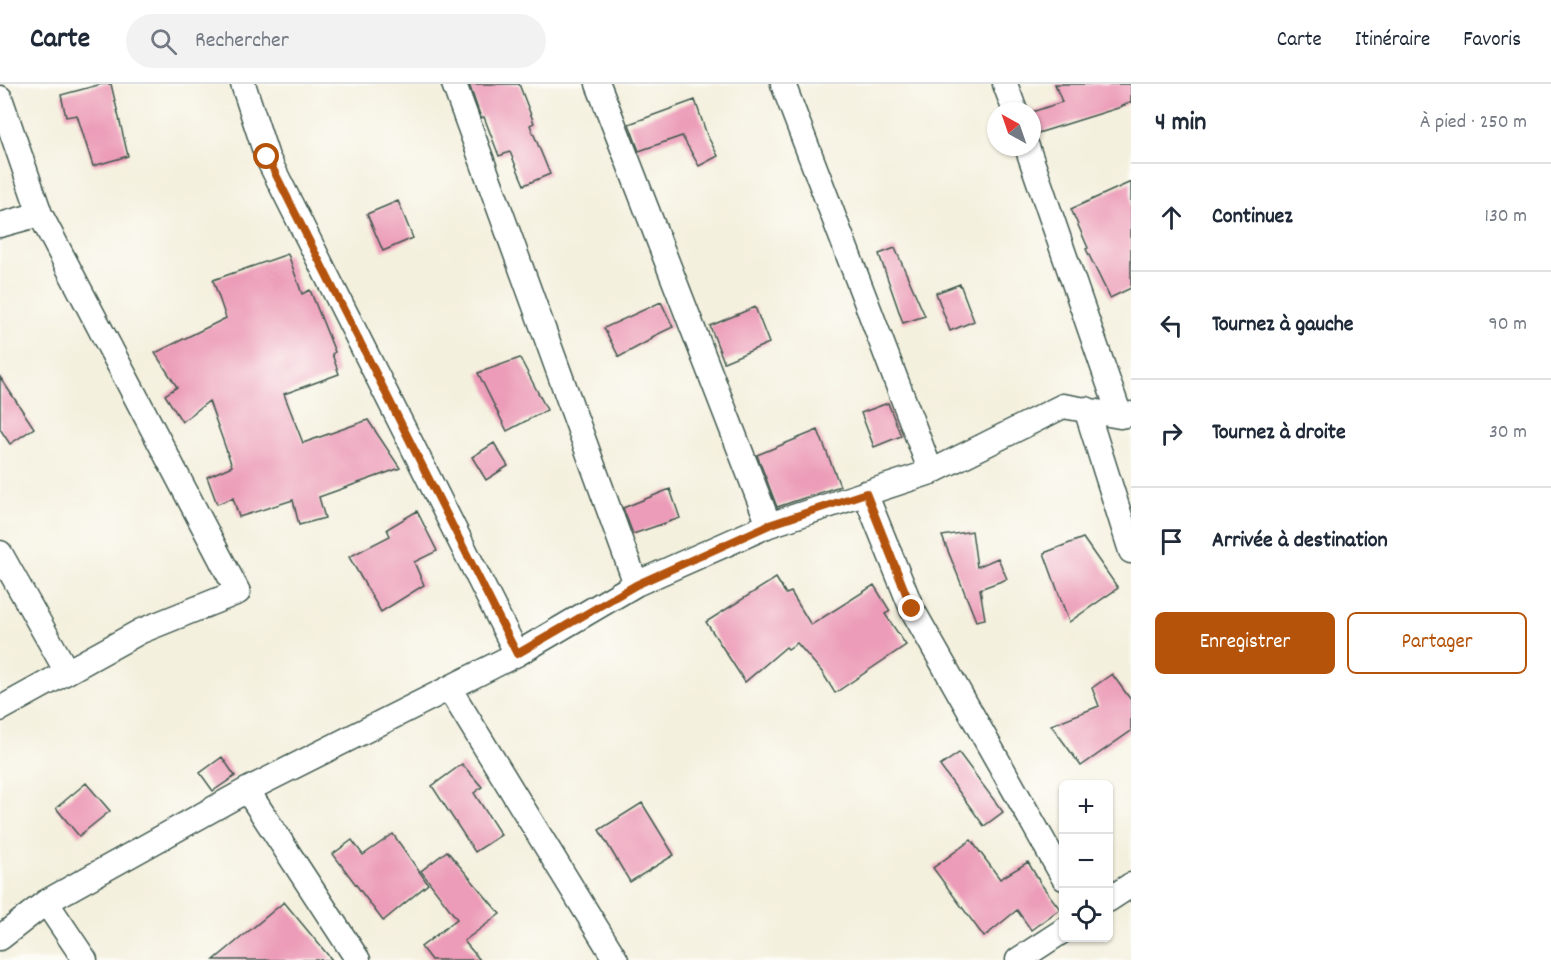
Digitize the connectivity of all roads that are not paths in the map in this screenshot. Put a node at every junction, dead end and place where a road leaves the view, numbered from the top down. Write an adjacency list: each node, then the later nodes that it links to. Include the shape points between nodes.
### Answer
1 (243, 84): 19 (street, via 267,157)
2 (454, 84): 18 (street)
3 (598, 84): 15 (street)
4 (783, 84): 13 (street)
5 (1005, 84): 7 (street)
6 (0, 98): 9 (street)
7 (1012, 102)
8 (1030, 156): 12 (street)
9 (40, 214): 10 (street); 20 (street, via 238,592 141,631)
10 (0, 225)
11 (1086, 409): 12 (street); 13 (street, via 1064,406); 16 (street)
12 (1126, 415)
13 (931, 472): 14 (street)
14 (866, 493): 15 (street); 24 (street, via 912,609)
15 (769, 525): 18 (street)
16 (1131, 551)
17 (0, 553): 20 (street)
18 (636, 585): 19 (street)
19 (517, 654): 21 (street)
20 (67, 672): 22 (street)
21 (449, 688): 23 (street); 32 (street)
22 (0, 709)
23 (247, 790): 27 (street); 31 (street)
24 (1059, 869)
25 (1131, 885): 26 (street)
26 (1113, 897)
27 (46, 902): 29 (street); 30 (street)
28 (1059, 933): 33 (street)
29 (0, 938)
30 (85, 960)
31 (358, 960)
32 (616, 960)
33 (1018, 960)

